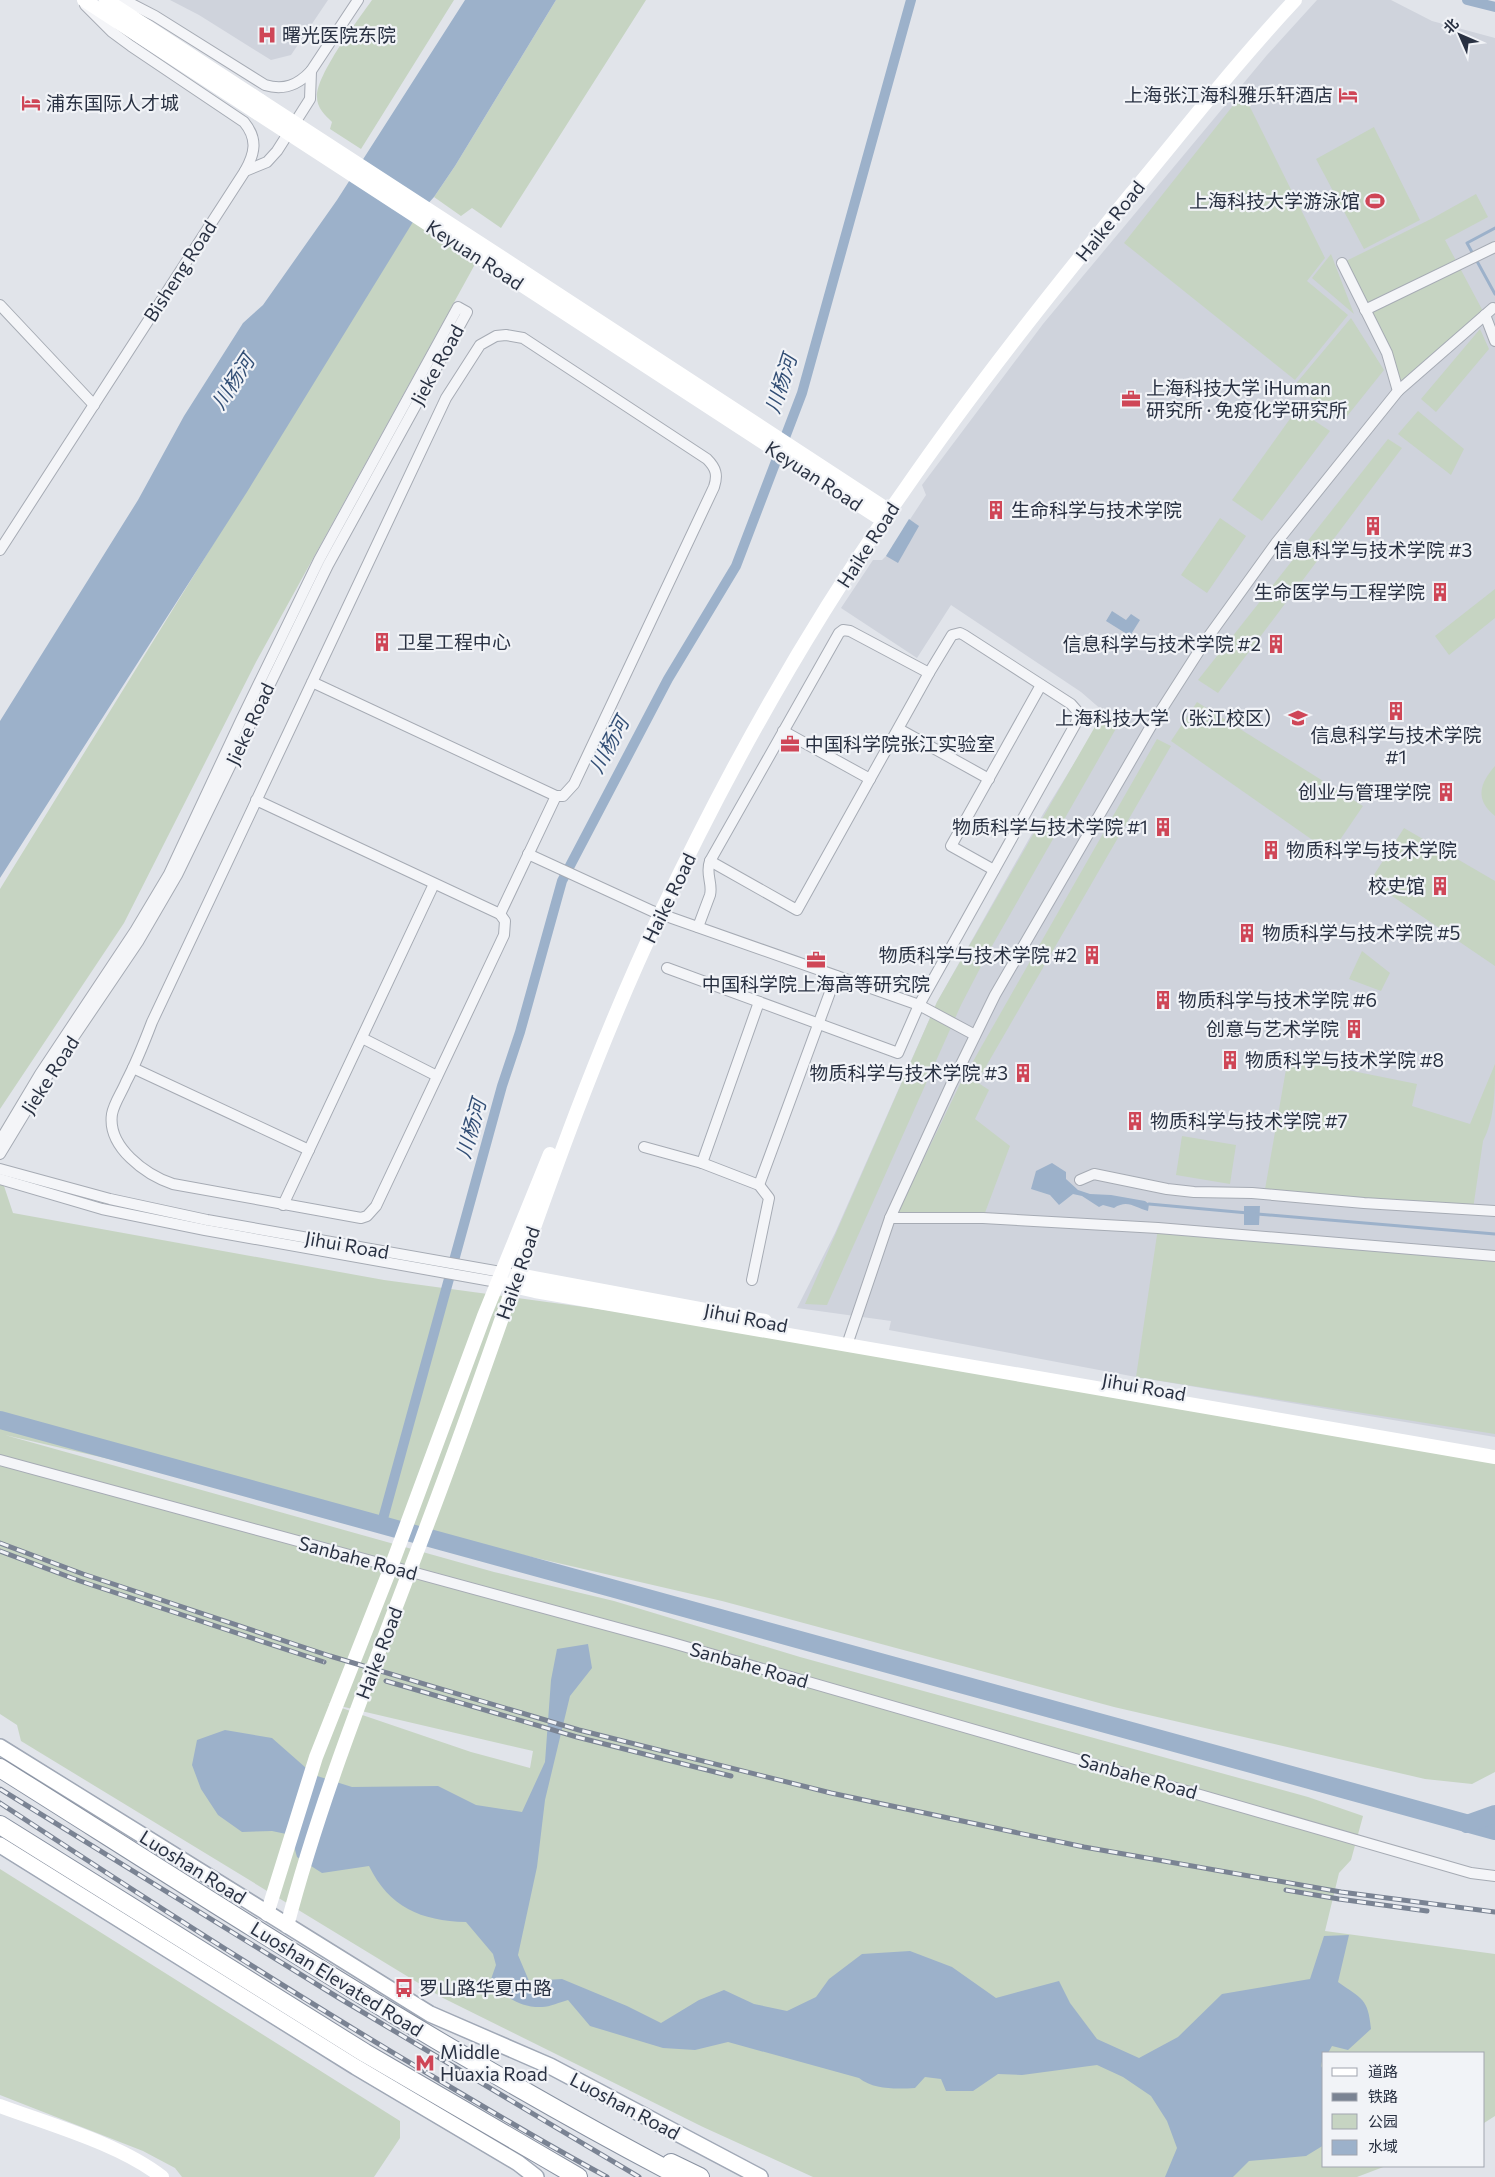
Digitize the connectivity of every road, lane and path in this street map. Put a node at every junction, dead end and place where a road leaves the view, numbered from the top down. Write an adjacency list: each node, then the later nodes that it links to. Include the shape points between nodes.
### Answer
1 (83, 0): 8 (street, Keyuan Road); 9 (street, Bisheng Road, via 106,26 131,46 244,122 250,129 255,146)
2 (106, 0): 8 (street, Keyuan Road)
3 (124, 0): 7 (street, via 266,85 274,88 291,86)
4 (358, 0): 7 (street)
5 (1282, 0): 17 (street, Haike Road, via 1029,306 957,400)
6 (1295, 0): 17 (street, Haike Road, via 1228,76 1030,320)
7 (311, 71): 9 (street, via 310,99 277,151 267,162)
8 (257, 106): 17 (street, Keyuan Road, bridge)
9 (245, 171): 16 (street, Bisheng Road)
10 (1495, 247): 13 (street)
11 (1342, 263): 13 (street)
12 (0, 305): 16 (street)
13 (1365, 310): 15 (street, via 1387,353)
14 (1495, 341): 15 (street, via 1489,312)
15 (1398, 391): 40 (street, via 1276,544 1206,640 1151,726)
16 (94, 405): 18 (street, Bisheng Road)
17 (881, 512): 32 (street, Haike Road, via 821,601 761,701 709,795)
18 (0, 550)
19 (929, 673): 21 (street, via 948,639 960,633); 22 (street); 23 (street, via 843,630 836,636)
20 (312, 682): 26 (street); 26 (street, via 438,414 474,352 496,336 506,334 523,338 708,458 717,478 574,784 563,796); 27 (street)
21 (1041, 685): 25 (street); 30 (street, via 1075,708 1078,718)
22 (899, 729): 24 (street); 25 (street)
23 (783, 730): 24 (street); 29 (street)
24 (870, 779): 29 (street, via 797,910)
25 (988, 779): 30 (street, via 951,846)
26 (556, 796): 28 (street)
27 (256, 800): 31 (street); 42 (street)
28 (528, 854): 32 (street); 33 (street)
29 (710, 861): 34 (street, via 707,872 711,890)
30 (994, 870): 38 (street)
31 (434, 884): 33 (street); 41 (street)
32 (656, 913): 34 (street); 58 (street, Haike Road, via 599,1032); 59 (street, Haike Road, via 582,1096)
33 (500, 914): 43 (street, via 505,920 504,935)
34 (698, 928): 36 (street)
35 (667, 968): 37 (street)
36 (836, 976): 38 (street); 39 (street)
37 (759, 1002): 39 (street); 48 (street)
38 (919, 1006): 39 (street, via 898,1053); 40 (street)
39 (819, 1024): 52 (street)
40 (975, 1035): 55 (street)
41 (362, 1038): 43 (street); 46 (street)
42 (133, 1068): 46 (street); 53 (street, via 112,1116 119,1142 134,1162 153,1176 173,1184)
43 (437, 1076): 53 (street, via 376,1206 367,1216 356,1218)
44 (0, 1141): 47 (street, Jieke Road, via 169,874 331,536 458,307 467,312 328,565 177,875 138,942 46,1078)
45 (644, 1147): 48 (street)
46 (309, 1150): 53 (street)
47 (0, 1154)
48 (702, 1163): 52 (street)
49 (0, 1169): 57 (street, Jihui Road, via 110,1199)
50 (0, 1179): 57 (street, Jihui Road, via 102,1209 204,1230)
51 (1080, 1180): 54 (street, via 1094,1174 1194,1192 1252,1193)
52 (759, 1186): 60 (street, via 769,1198)
53 (283, 1204)
54 (1495, 1211)
55 (890, 1218): 56 (street, via 983,1218 1158,1228); 61 (street)
56 (1495, 1256)
57 (435, 1266): 58 (street, Jihui Road)
58 (499, 1278): 59 (street, Jihui Road); 65 (street, Haike Road)
59 (516, 1280): 61 (street, Jihui Road, via 807,1329); 63 (street, Jihui Road, via 535,1291); 66 (street, Haike Road)
60 (752, 1280)
61 (849, 1339): 62 (street, Jihui Road, via 888,1343)
62 (1495, 1448)
63 (1495, 1457)
64 (0, 1460): 65 (street, Sanbahe Road)
65 (392, 1564): 66 (street, Sanbahe Road); 72 (street, Haike Road, via 316,1757)
66 (411, 1570): 71 (street, Sanbahe Road, via 1471,1874); 73 (street, Haike Road, via 364,1690 300,1877)
67 (0, 1747): 72 (main road, Luoshan Road)
68 (0, 1768): 77 (highway, Luoshan Elevated Road, via 464,2058 612,2141)
69 (0, 1825): 74 (highway)
70 (0, 1845): 76 (main road)
71 (1495, 1876)
72 (267, 1914): 73 (main road, Luoshan Road)
73 (287, 1926): 82 (main road, Luoshan Road, via 430,2014 550,2066)
74 (439, 2098): 80 (highway); 81 (highway)
75 (0, 2106): 78 (street, via 116,2150)
76 (519, 2170): 79 (main road)
77 (693, 2176)
78 (162, 2177)
79 (536, 2177)
80 (562, 2177)
81 (578, 2177)
82 (760, 2177)

